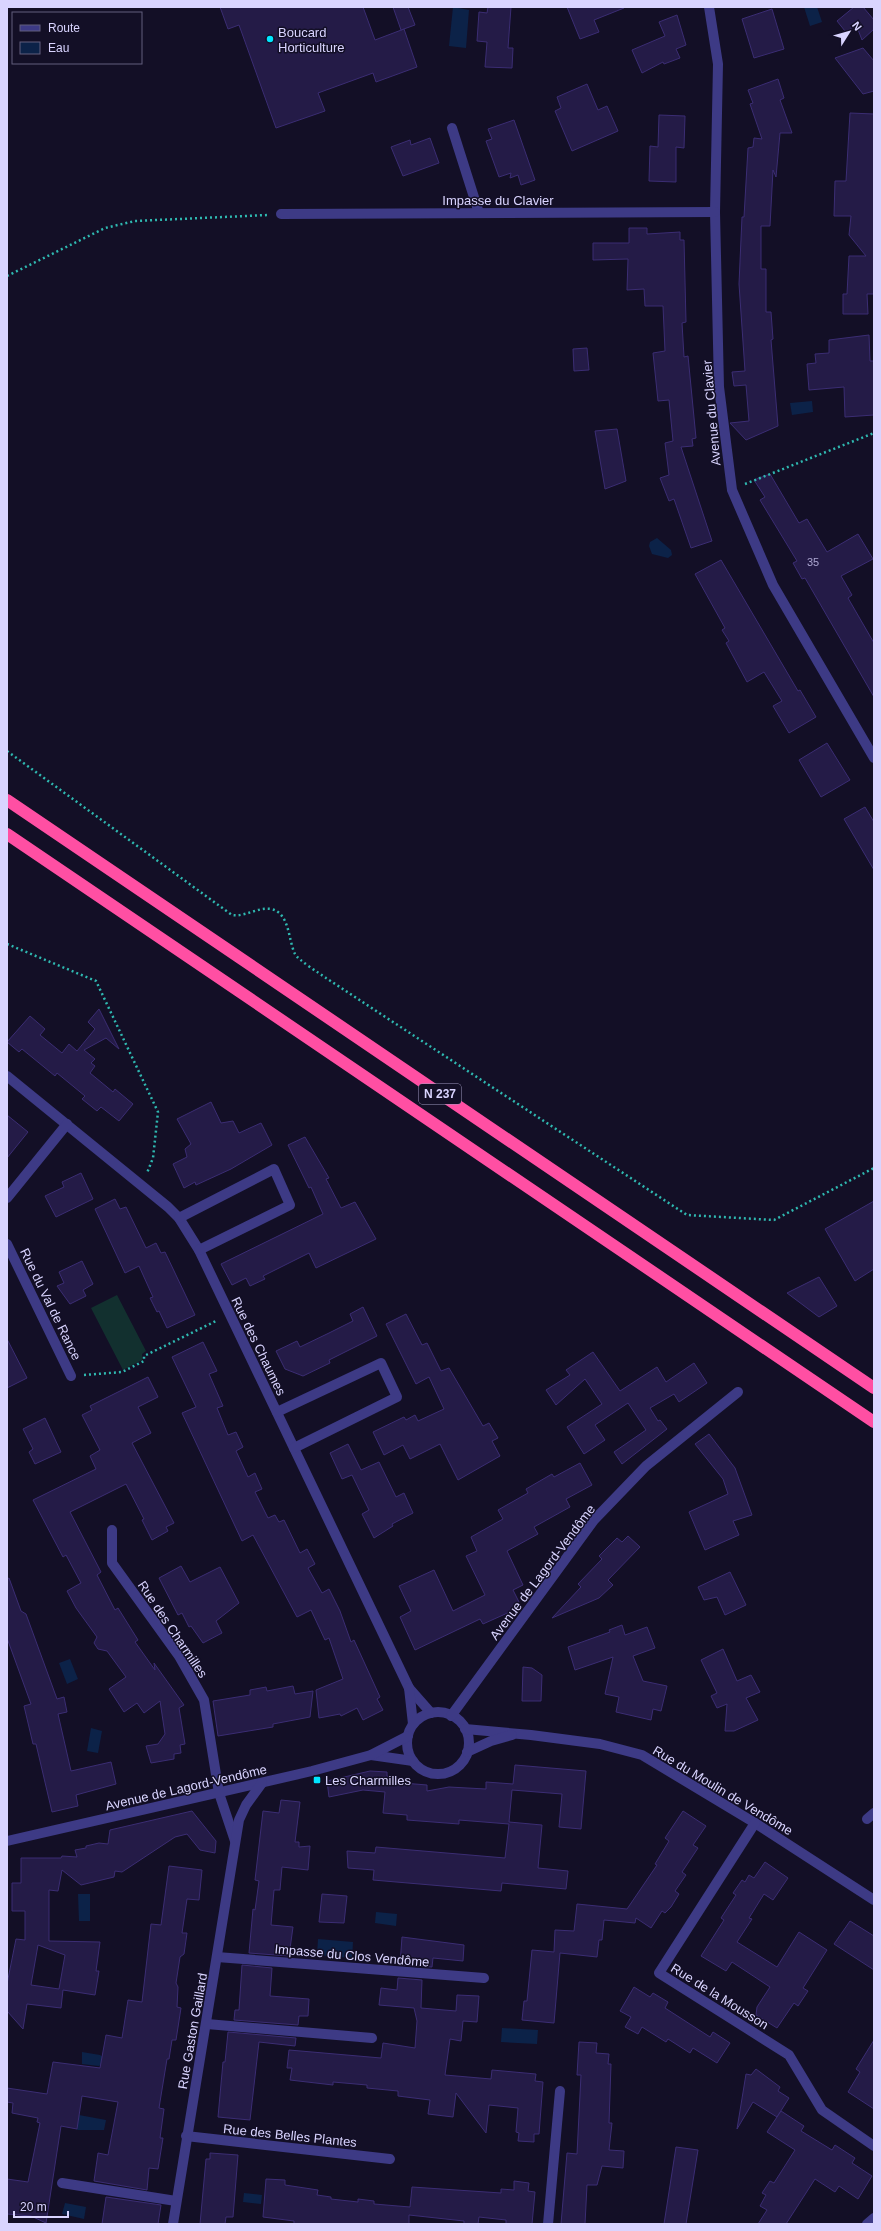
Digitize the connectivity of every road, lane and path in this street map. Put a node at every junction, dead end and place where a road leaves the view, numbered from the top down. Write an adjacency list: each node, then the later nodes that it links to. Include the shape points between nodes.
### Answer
1 (709, 7): 3 (street, Avenue du Clavier, via 718,64)
2 (452, 128): 4 (street)
3 (715, 212): 4 (street, Impasse du Clavier); 8 (street, Avenue du Clavier, via 719,387)
4 (479, 213): 5 (street, Impasse du Clavier)
5 (281, 214): 6 (path, via 135,221 105,228)
6 (7, 276)
7 (874, 433): 8 (path)
8 (732, 490): 10 (street, Avenue du Clavier, via 773,585)
9 (7, 751): 16 (path, via 232,915 242,916 264,908 274,910 282,916 288,928 295,955 326,978 687,1215 774,1220)
10 (874, 758)
11 (7, 800): 24 (highway, N 237)
12 (7, 834): 27 (highway, N 237)
13 (7, 944): 17 (path, via 96,981 158,1112 152,1158)
14 (7, 1076): 15 (street, Rue des Chaumes)
15 (67, 1124): 17 (street, Rue des Chaumes); 18 (street)
16 (874, 1168)
17 (143, 1185): 19 (street, Rue des Chaumes)
18 (7, 1198)
19 (179, 1218): 21 (street, Rue des Chaumes); 21 (street, via 274,1169 290,1205)
20 (7, 1244): 23 (street, Rue du Val de Rance)
21 (199, 1250): 22 (street, Rue des Chaumes)
22 (230, 1314): 23 (path, via 144,1356 144,1361 122,1372); 26 (street, Rue des Chaumes)
23 (71, 1376)
24 (874, 1388)
25 (738, 1392): 32 (street, Avenue de Lagord-Vendôme, via 646,1466 594,1520)
26 (277, 1412): 28 (street, Rue des Chaumes); 28 (street, via 381,1363 397,1397)
27 (874, 1422)
28 (294, 1448): 30 (street, Rue des Chaumes)
29 (112, 1530): 41 (street, Rue des Charmilles, via 112,1563 179,1656 204,1700)
30 (409, 1688): 31 (street, Rue des Chaumes); 33 (street, Rue des Chaumes)
31 (431, 1713): 32 (street); 33 (street)
32 (451, 1716): 34 (street)
33 (413, 1724): 36 (street)
34 (465, 1729): 35 (street, Rue du Moulin de Vendôme); 37 (street, via 468,1738)
35 (520, 1733): 37 (street, Rue du Moulin de Vendôme, via 491,1741); 42 (street, Rue du Moulin de Vendôme, via 600,1744 642,1755)
36 (408, 1736): 38 (street, Avenue de Lagord-Vendôme); 39 (street)
37 (467, 1752): 39 (street, via 460,1765 443,1774 425,1772)
38 (371, 1755): 39 (street, Avenue de Lagord-Vendôme); 40 (street, Avenue de Lagord-Vendôme)
39 (413, 1761)
40 (262, 1783): 41 (street, Avenue de Lagord-Vendôme); 44 (street, Rue Gaston Gaillard, via 246,1804 239,1820)
41 (218, 1793): 43 (street, Avenue de Lagord-Vendôme); 44 (street, Rue Gaston Gaillard)
42 (755, 1823): 45 (street, Rue du Moulin de Vendôme); 52 (street, Rue de la Mousson, via 659,1973 789,2055 822,2110)
43 (7, 1841)
44 (236, 1843): 46 (street, Rue Gaston Gaillard)
45 (874, 1900)
46 (217, 1957): 47 (street, Impasse du Clos Vendôme); 48 (street, Rue Gaston Gaillard)
47 (484, 1978)
48 (207, 2024): 49 (street); 51 (street, Rue Gaston Gaillard)
49 (372, 2038)
50 (560, 2091): 58 (street)
51 (186, 2136): 53 (street, Rue des Belles Plantes); 55 (street, Rue Gaston Gaillard)
52 (874, 2146)
53 (390, 2159)
54 (62, 2183): 55 (street)
55 (176, 2201): 57 (street, Rue Gaston Gaillard)
56 (874, 2218): 59 (street)
57 (173, 2224)
58 (548, 2224)
59 (867, 2224)

